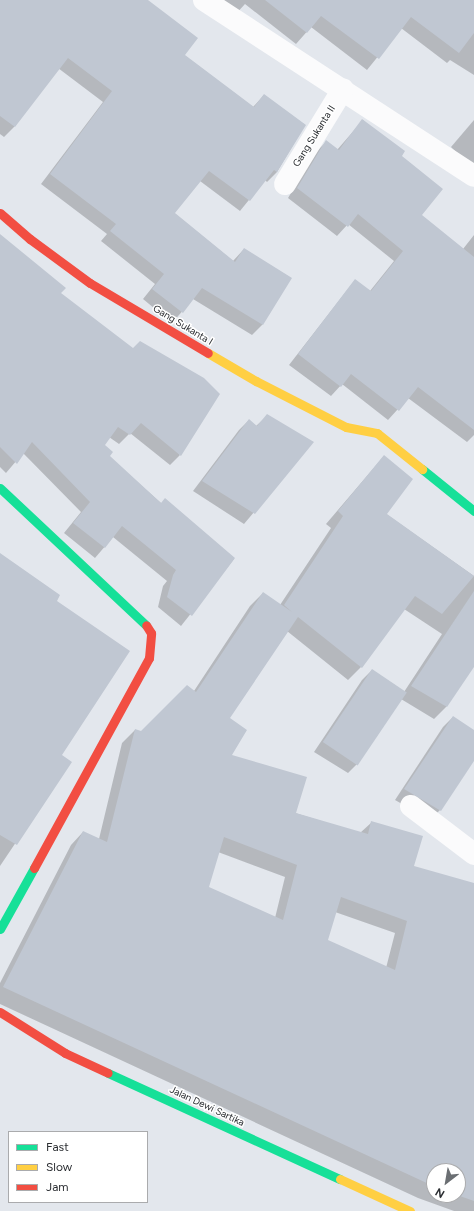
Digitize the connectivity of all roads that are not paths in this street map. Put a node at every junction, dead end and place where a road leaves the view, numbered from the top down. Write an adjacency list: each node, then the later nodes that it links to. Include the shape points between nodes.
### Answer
1 (204, 0): 2 (street)
2 (343, 89): 3 (street); 4 (street, Gang Sukanta II)
3 (474, 176)
4 (285, 184)
5 (0, 213): 7 (street, Gang Sukanta I, via 30,239 90,283 176,334 315,412 346,427 377,433)
6 (0, 488): 10 (street, via 145,624 151,633 151,644 149,658)
7 (474, 511)
8 (411, 806): 9 (street)
9 (474, 854)
10 (0, 929)
11 (0, 1012): 12 (street, Jalan Dewi Sartika, via 65,1053)
12 (410, 1211)

